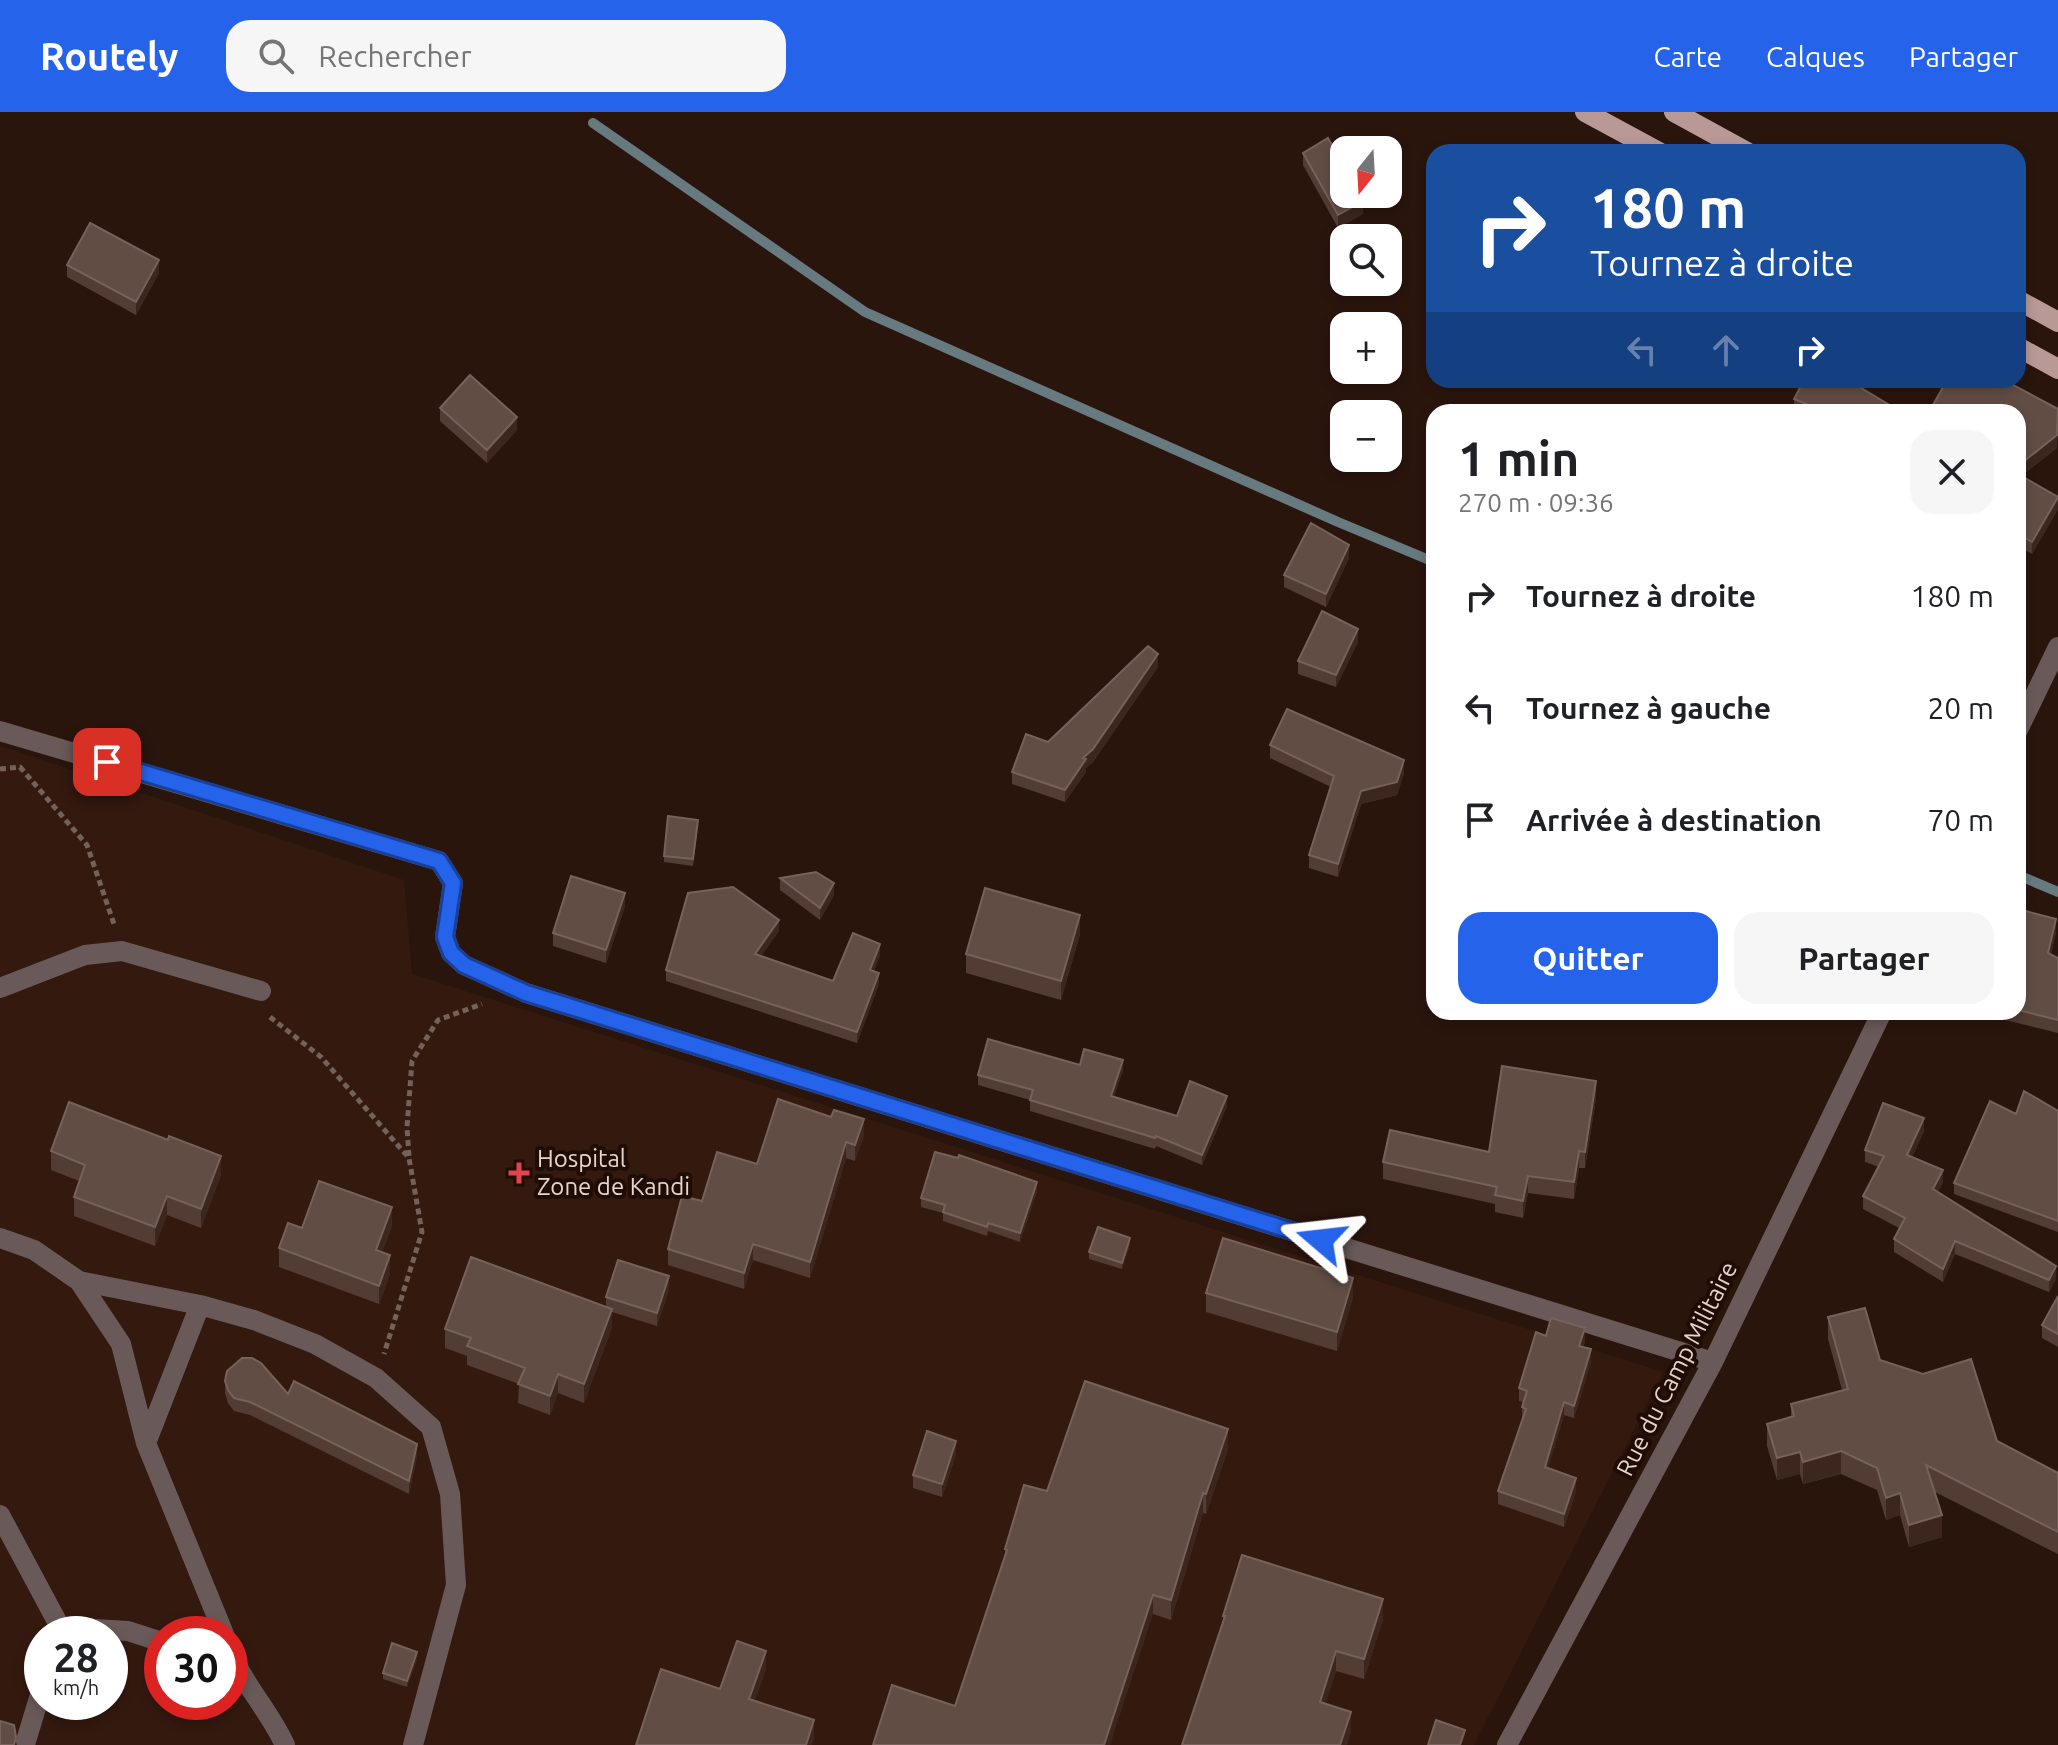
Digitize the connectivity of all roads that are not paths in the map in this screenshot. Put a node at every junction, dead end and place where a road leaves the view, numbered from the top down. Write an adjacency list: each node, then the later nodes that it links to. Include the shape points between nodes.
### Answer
1 (1585, 112): 3 (main road)
2 (1674, 112): 4 (main road)
3 (1644, 144)
4 (1732, 144)
5 (2026, 304): 6 (main road)
6 (2058, 322)
7 (2026, 351): 8 (main road)
8 (2058, 369)
9 (2058, 647): 10 (street)
10 (2026, 713)
11 (0, 731): 18 (street, via 439,861 453,883 445,937 451,953 464,965 526,993)
12 (0, 988): 13 (street, via 85,955 122,951)
13 (261, 991)
14 (1878, 1020): 18 (street, Rue du Camp Militaire)
15 (0, 1238): 16 (street, via 34,1250)
16 (79, 1281): 17 (street); 19 (street, via 121,1344)
17 (200, 1305): 19 (street); 27 (street, via 315,1344 376,1378 431,1427 450,1494 456,1585)
18 (1713, 1362): 28 (street, Rue du Camp Militaire)
19 (146, 1443): 22 (street)
20 (0, 1515): 21 (street)
21 (52, 1616)
22 (217, 1616)
23 (248, 1683): 26 (street)
24 (32, 1720): 25 (street)
25 (26, 1741)
26 (285, 1745)
27 (413, 1745)
28 (1507, 1745)

